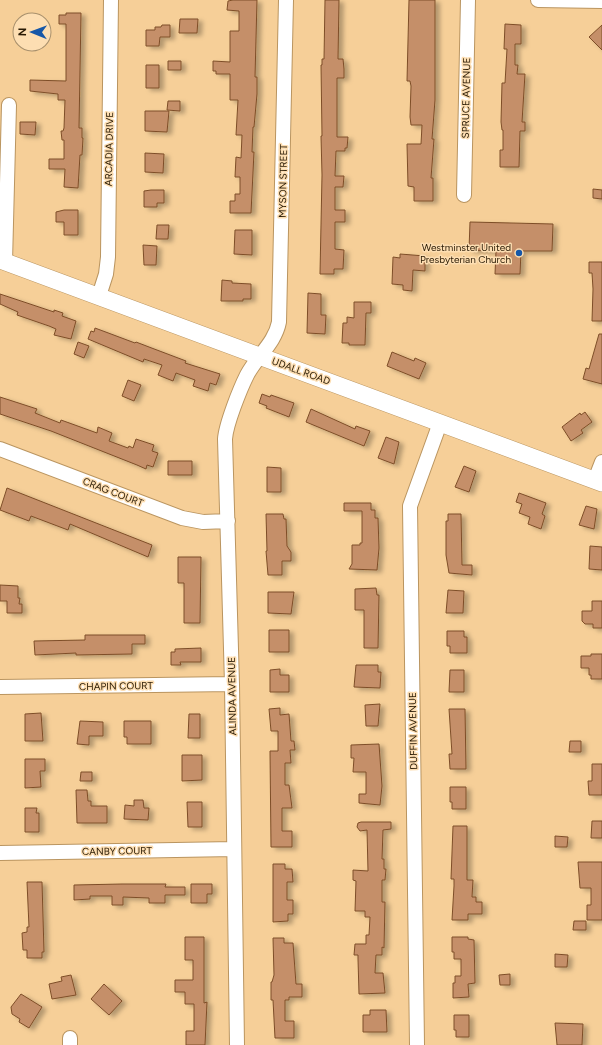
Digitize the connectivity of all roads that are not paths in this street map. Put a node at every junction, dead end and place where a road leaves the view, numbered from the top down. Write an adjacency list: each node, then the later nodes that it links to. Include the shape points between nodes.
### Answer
1 (112, 0): 9 (street, ARCADIA DRIVE, via 108,257)
2 (286, 0): 10 (street, MYSON STREET, via 280,315 275,335)
3 (468, 0): 7 (street, SPRUCE AVENUE)
4 (538, 0): 5 (street)
5 (602, 1)
6 (9, 105): 8 (street)
7 (464, 195)
8 (2, 261): 9 (main road, UDALL ROAD)
9 (99, 296): 10 (main road, UDALL ROAD)
10 (260, 356): 11 (main road, UDALL ROAD); 15 (street, ALINDA AVENUE, via 247,374 226,433)
11 (440, 423): 14 (main road, UDALL ROAD); 21 (street, DUFFIN AVENUE, via 410,506)
12 (0, 449): 15 (street, CRAG COURT, via 182,518 203,522)
13 (602, 462): 14 (street)
14 (599, 481)
15 (228, 521): 16 (street, ALINDA AVENUE)
16 (232, 684): 17 (street, CHAPIN COURT); 18 (street, ALINDA AVENUE)
17 (0, 687)
18 (234, 849): 19 (street, CANBY COURT); 20 (street, ALINDA AVENUE)
19 (0, 853)
20 (237, 1045)
21 (417, 1045)

